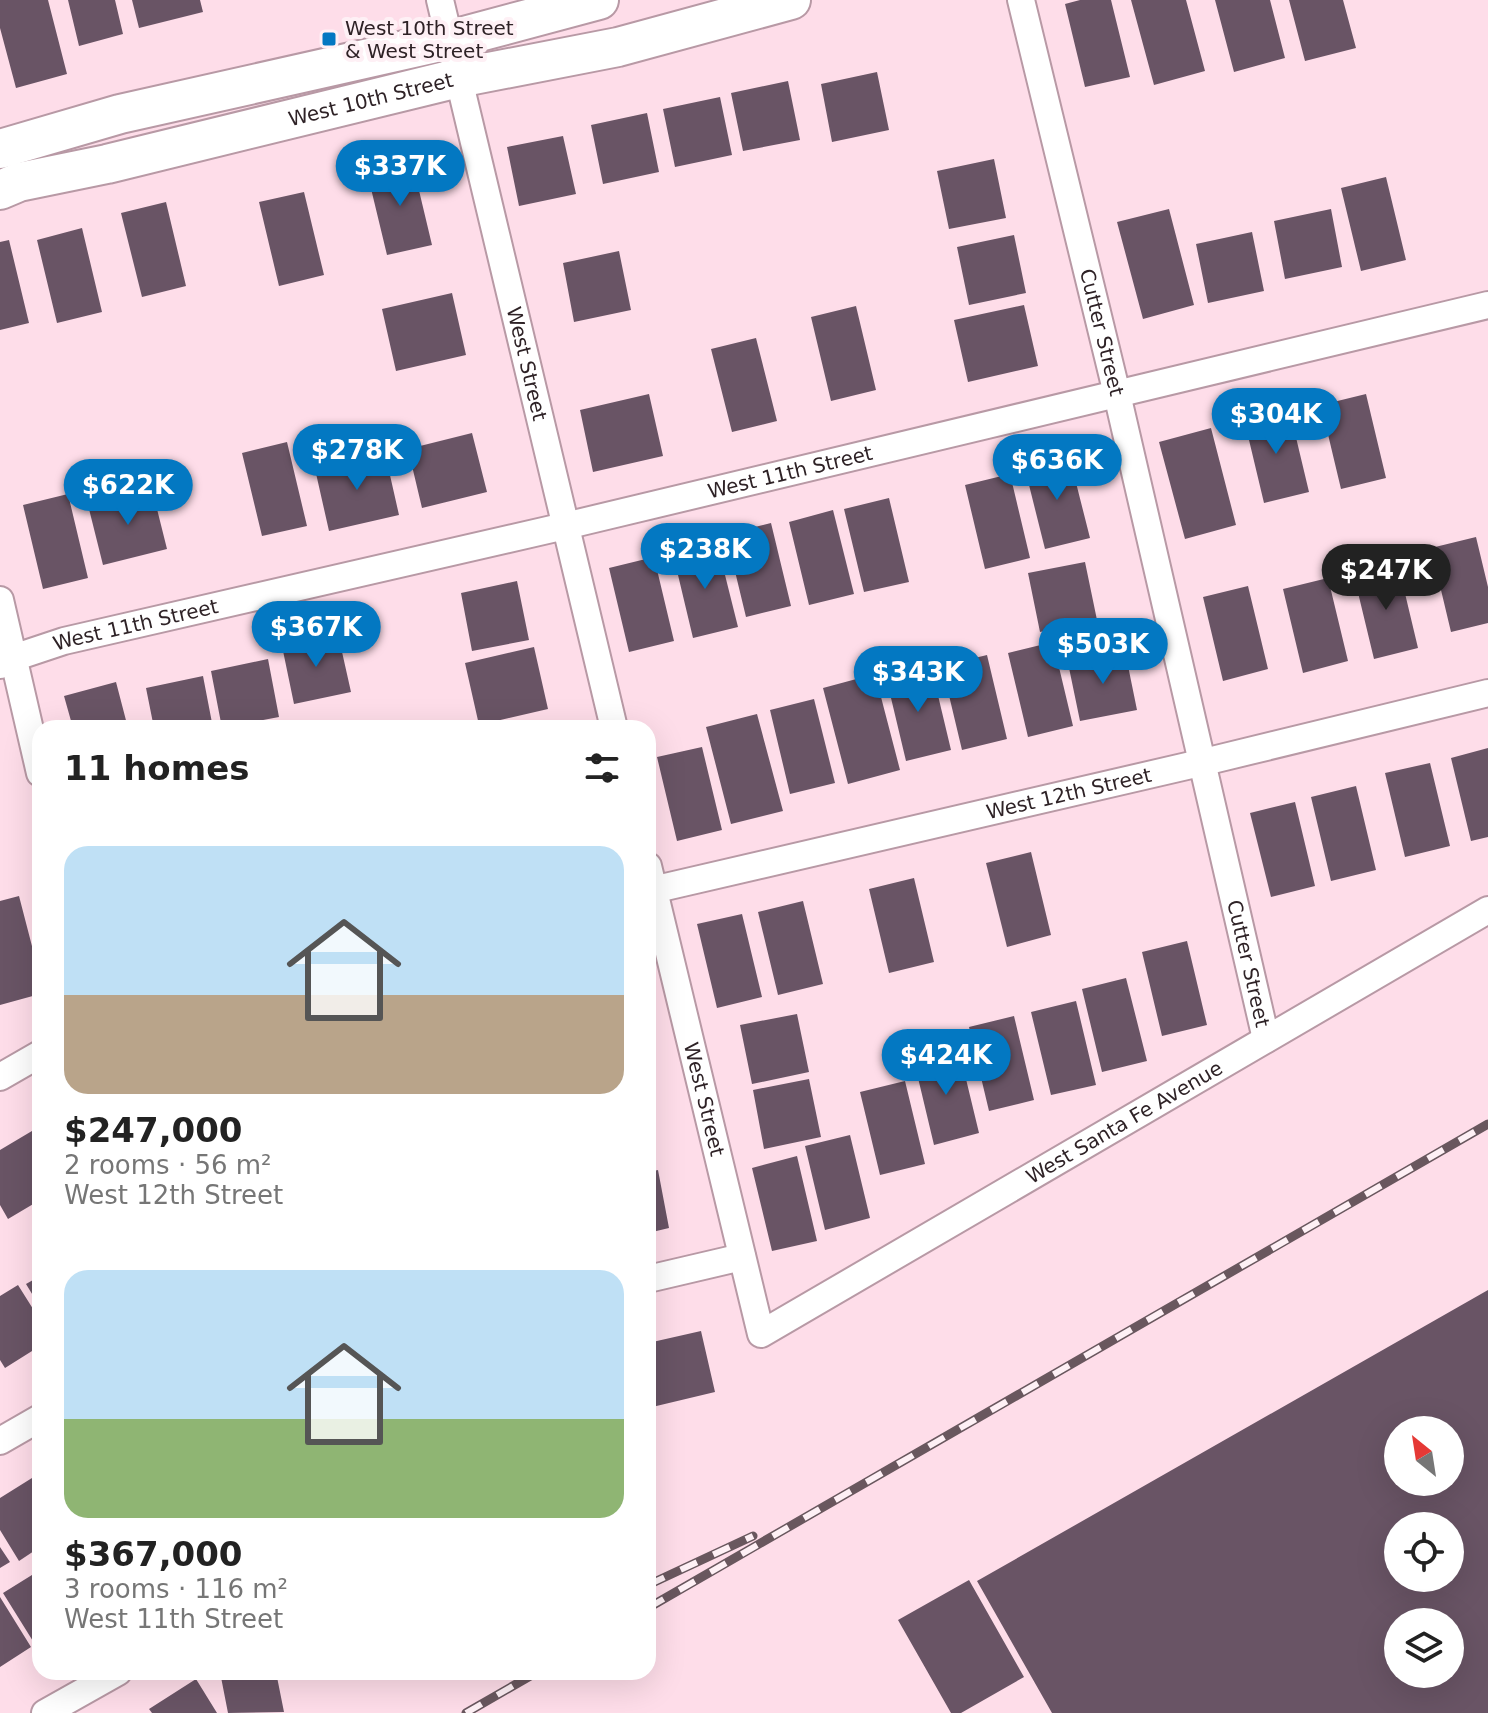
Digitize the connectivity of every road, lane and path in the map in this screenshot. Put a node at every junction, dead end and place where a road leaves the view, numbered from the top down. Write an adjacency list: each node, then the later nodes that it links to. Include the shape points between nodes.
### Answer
1 (440, 0): 5 (street, West Street)
2 (599, 0): 5 (main road, West 10th Street)
3 (791, 0): 6 (main road, West 10th Street, via 618,47)
4 (1021, 0): 10 (street, Cutter Street)
5 (449, 40): 6 (street, West Street); 7 (main road, West 10th Street, via 120,114)
6 (458, 78): 8 (main road, West 10th Street); 11 (street, West Street)
7 (0, 149)
8 (0, 190)
9 (1488, 305): 10 (street, West 11th Street)
10 (1117, 394): 11 (street, West 11th Street); 17 (street, Cutter Street)
11 (565, 526): 13 (street, West 11th Street, via 64,641); 15 (street, West Street)
12 (0, 600): 13 (street)
13 (6, 662): 16 (street)
14 (1488, 693): 17 (street, West 12th Street)
15 (612, 720)
16 (32, 747)
17 (1200, 763): 18 (street, West 12th Street); 21 (street, Cutter Street)
18 (656, 881)
19 (656, 906): 24 (street, West Street)
20 (1488, 910): 21 (street, West Santa Fe Avenue)
21 (1266, 1039): 26 (street, West Santa Fe Avenue)
22 (32, 1059): 23 (street)
23 (0, 1077)
24 (742, 1257): 25 (street); 26 (street, West Street)
25 (656, 1277)
26 (761, 1334)
27 (32, 1423): 28 (street)
28 (0, 1441)
29 (104, 1680): 30 (street)
30 (45, 1713)

